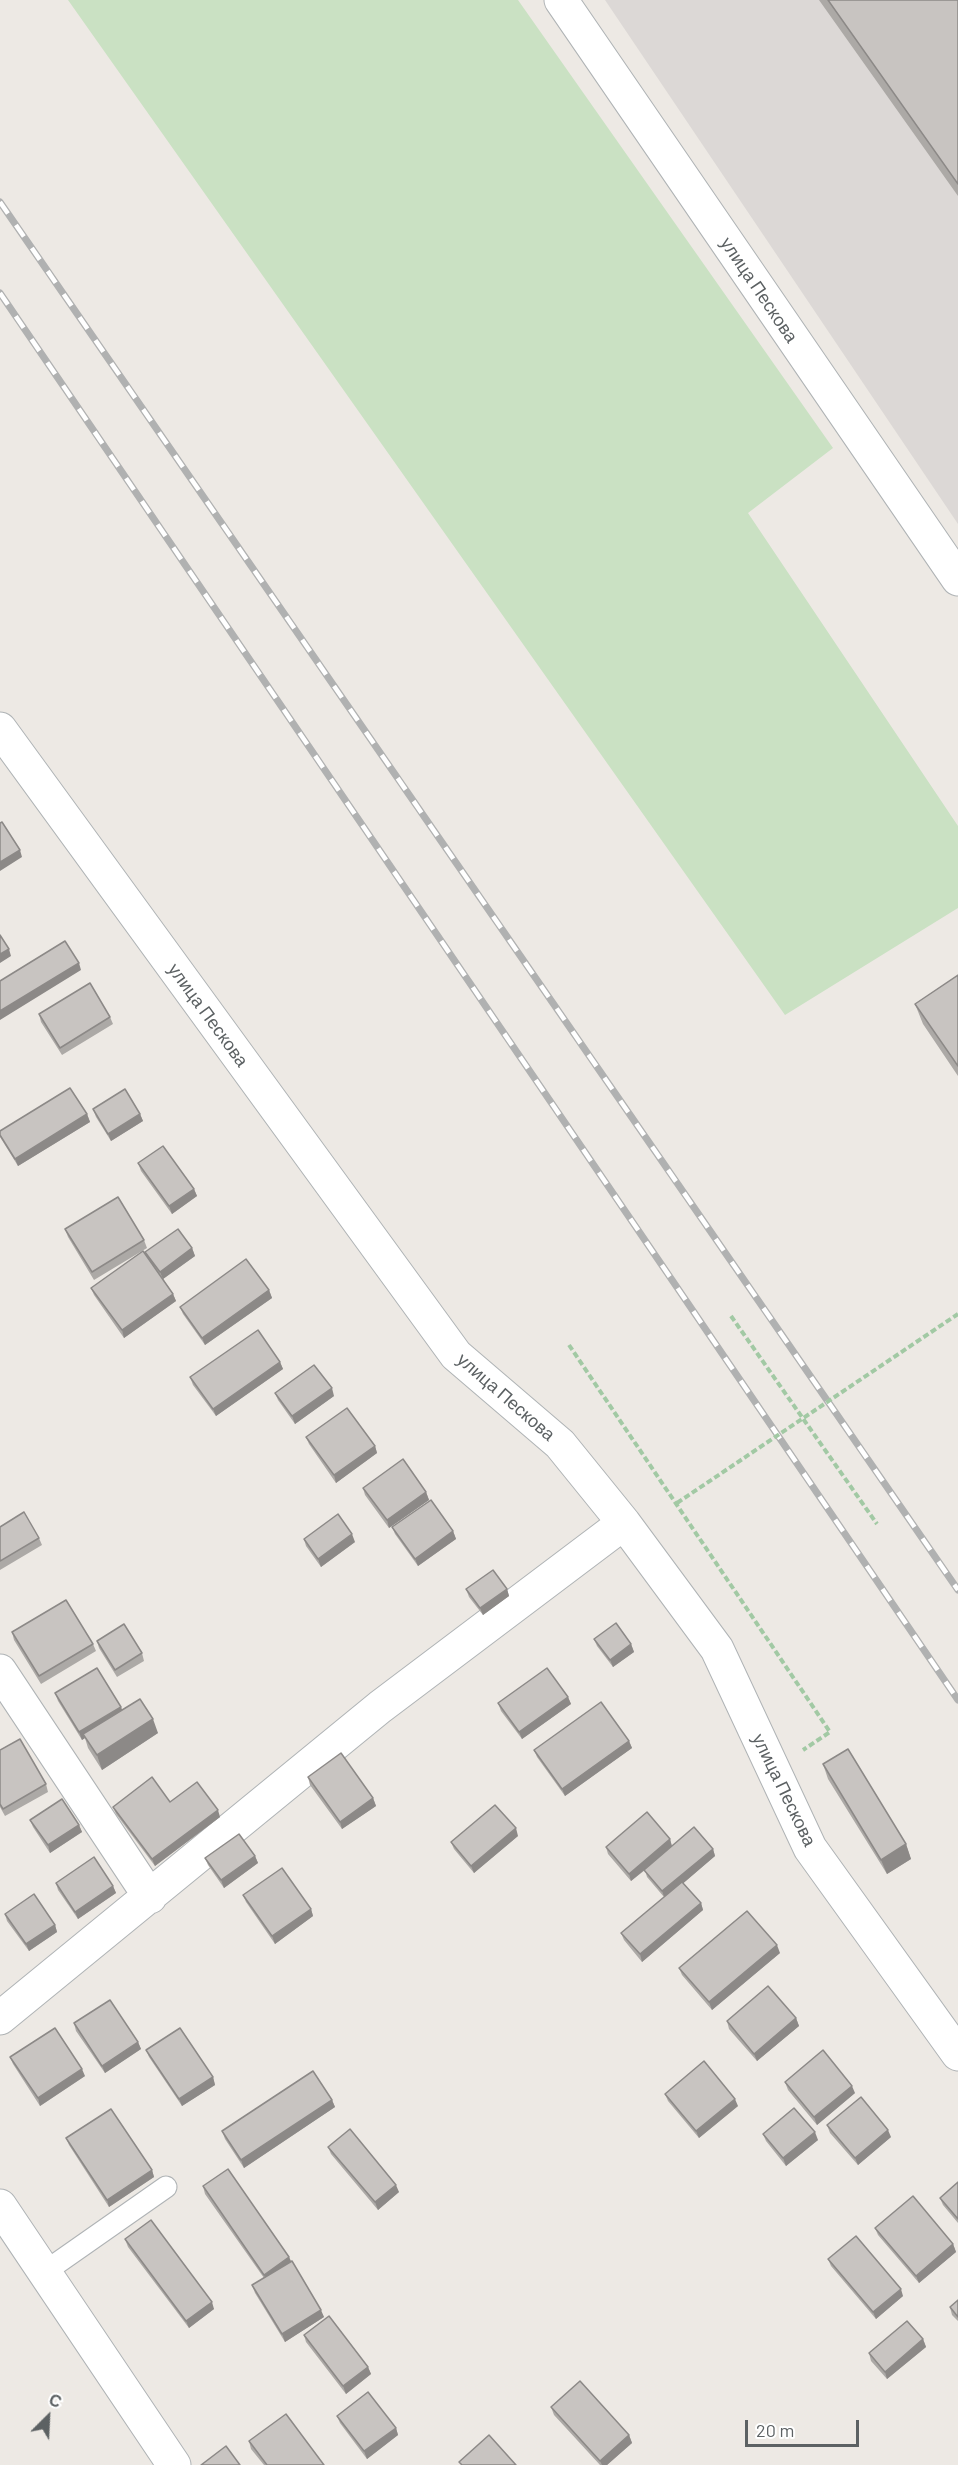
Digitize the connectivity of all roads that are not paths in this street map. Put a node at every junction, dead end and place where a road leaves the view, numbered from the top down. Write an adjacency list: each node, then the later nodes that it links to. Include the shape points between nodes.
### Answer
1 (561, 0): 2 (street, улица Пескова)
2 (958, 579)
3 (0, 729): 4 (street, улица Пескова, via 456,1355 560,1444)
4 (624, 1523): 6 (street, via 380,1707); 8 (street, улица Пескова, via 717,1649 810,1848)
5 (0, 1671): 6 (street)
6 (150, 1897): 7 (street)
7 (0, 2018)
8 (958, 2054)
9 (166, 2187): 11 (lane)
10 (0, 2206): 11 (street)
11 (46, 2271): 12 (street)
12 (174, 2465)

